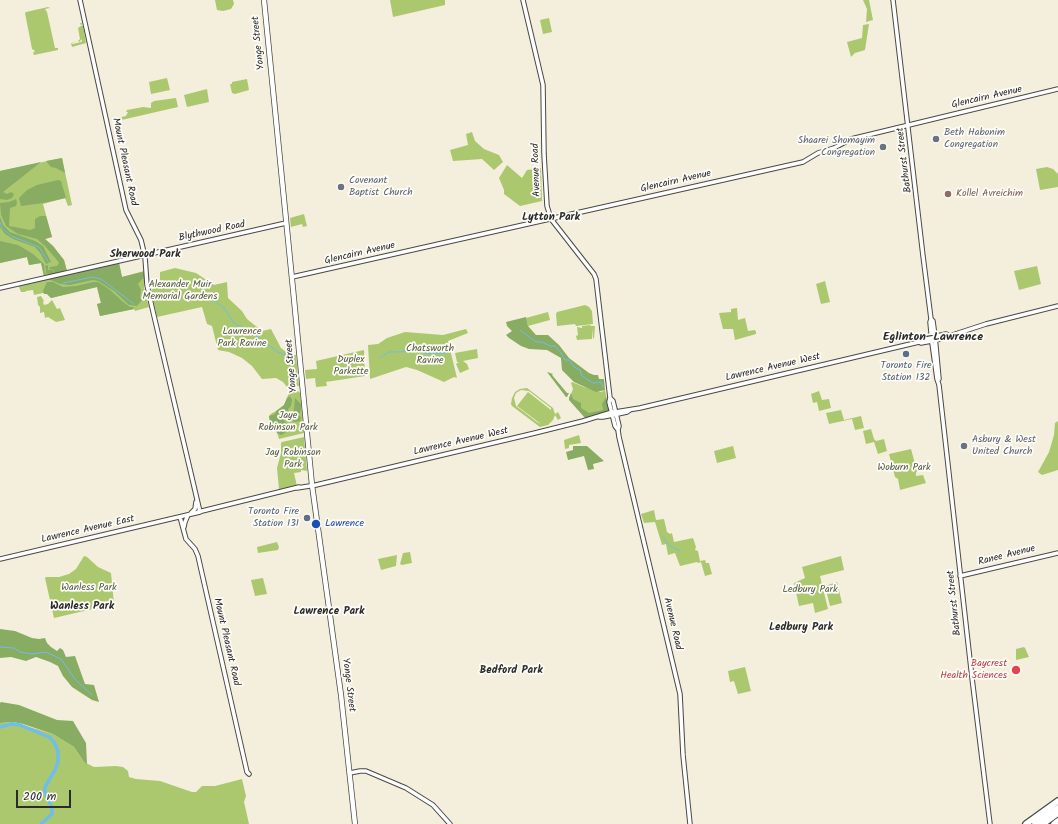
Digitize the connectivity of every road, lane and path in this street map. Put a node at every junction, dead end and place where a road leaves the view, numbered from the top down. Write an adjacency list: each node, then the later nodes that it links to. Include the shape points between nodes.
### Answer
1 (80, 0): 9 (main road, Mount Pleasant Road, via 126,210 141,238)
2 (264, 0): 8 (main road, Yonge Street)
3 (523, 0): 7 (main road, Avenue Road, via 543,84 546,199)
4 (893, 0): 6 (main road, Bathurst Street)
5 (1058, 89): 6 (main road, Glencairn Avenue)
6 (908, 125): 7 (main road, Glencairn Avenue, via 851,139 817,153 803,162); 13 (main road, Bathurst Street)
7 (551, 219): 10 (main road, Glencairn Avenue); 14 (main road, Avenue Road, via 596,279)
8 (286, 223): 9 (main road, Blythwood Road); 10 (main road, Yonge Street)
9 (144, 255): 11 (main road, Blythwood Road); 16 (main road, Mount Pleasant Road, via 155,322)
10 (292, 277): 15 (main road, Yonge Street)
11 (0, 288)
12 (1058, 306): 13 (main road, Lawrence Avenue West)
13 (933, 338): 14 (main road, Lawrence Avenue West); 23 (main road, Bathurst Street)
14 (614, 414): 15 (main road, Lawrence Avenue West); 32 (main road, Avenue Road, via 619,426 680,694)
15 (312, 485): 17 (main road, Lawrence Avenue East); 24 (main road, Yonge Street)
16 (197, 499): 17 (main road, Mount Pleasant Road); 18 (main road, via 196,506)
17 (200, 512): 18 (main road, Lawrence Avenue East)
18 (190, 514): 19 (main road, Lawrence Avenue East); 20 (main road)
19 (180, 516): 20 (main road, Mount Pleasant Road); 22 (main road, Lawrence Avenue East)
20 (184, 530): 25 (main road, Mount Pleasant Road, via 186,539 198,556)
21 (1058, 552): 23 (main road, Ranee Avenue)
22 (0, 559)
23 (960, 576): 33 (main road, Bathurst Street)
24 (350, 773): 30 (main road, Yonge Street); 31 (main road, via 360,770 369,772 406,788 427,802)
25 (249, 774)
26 (1058, 801): 34 (highway)
27 (1058, 808): 35 (highway)
28 (1058, 813): 36 (highway)
29 (1058, 821): 37 (highway)
30 (355, 824)
31 (449, 824)
32 (690, 824)
33 (990, 824)
34 (1026, 824)
35 (1035, 824)
36 (1043, 824)
37 (1054, 824)

